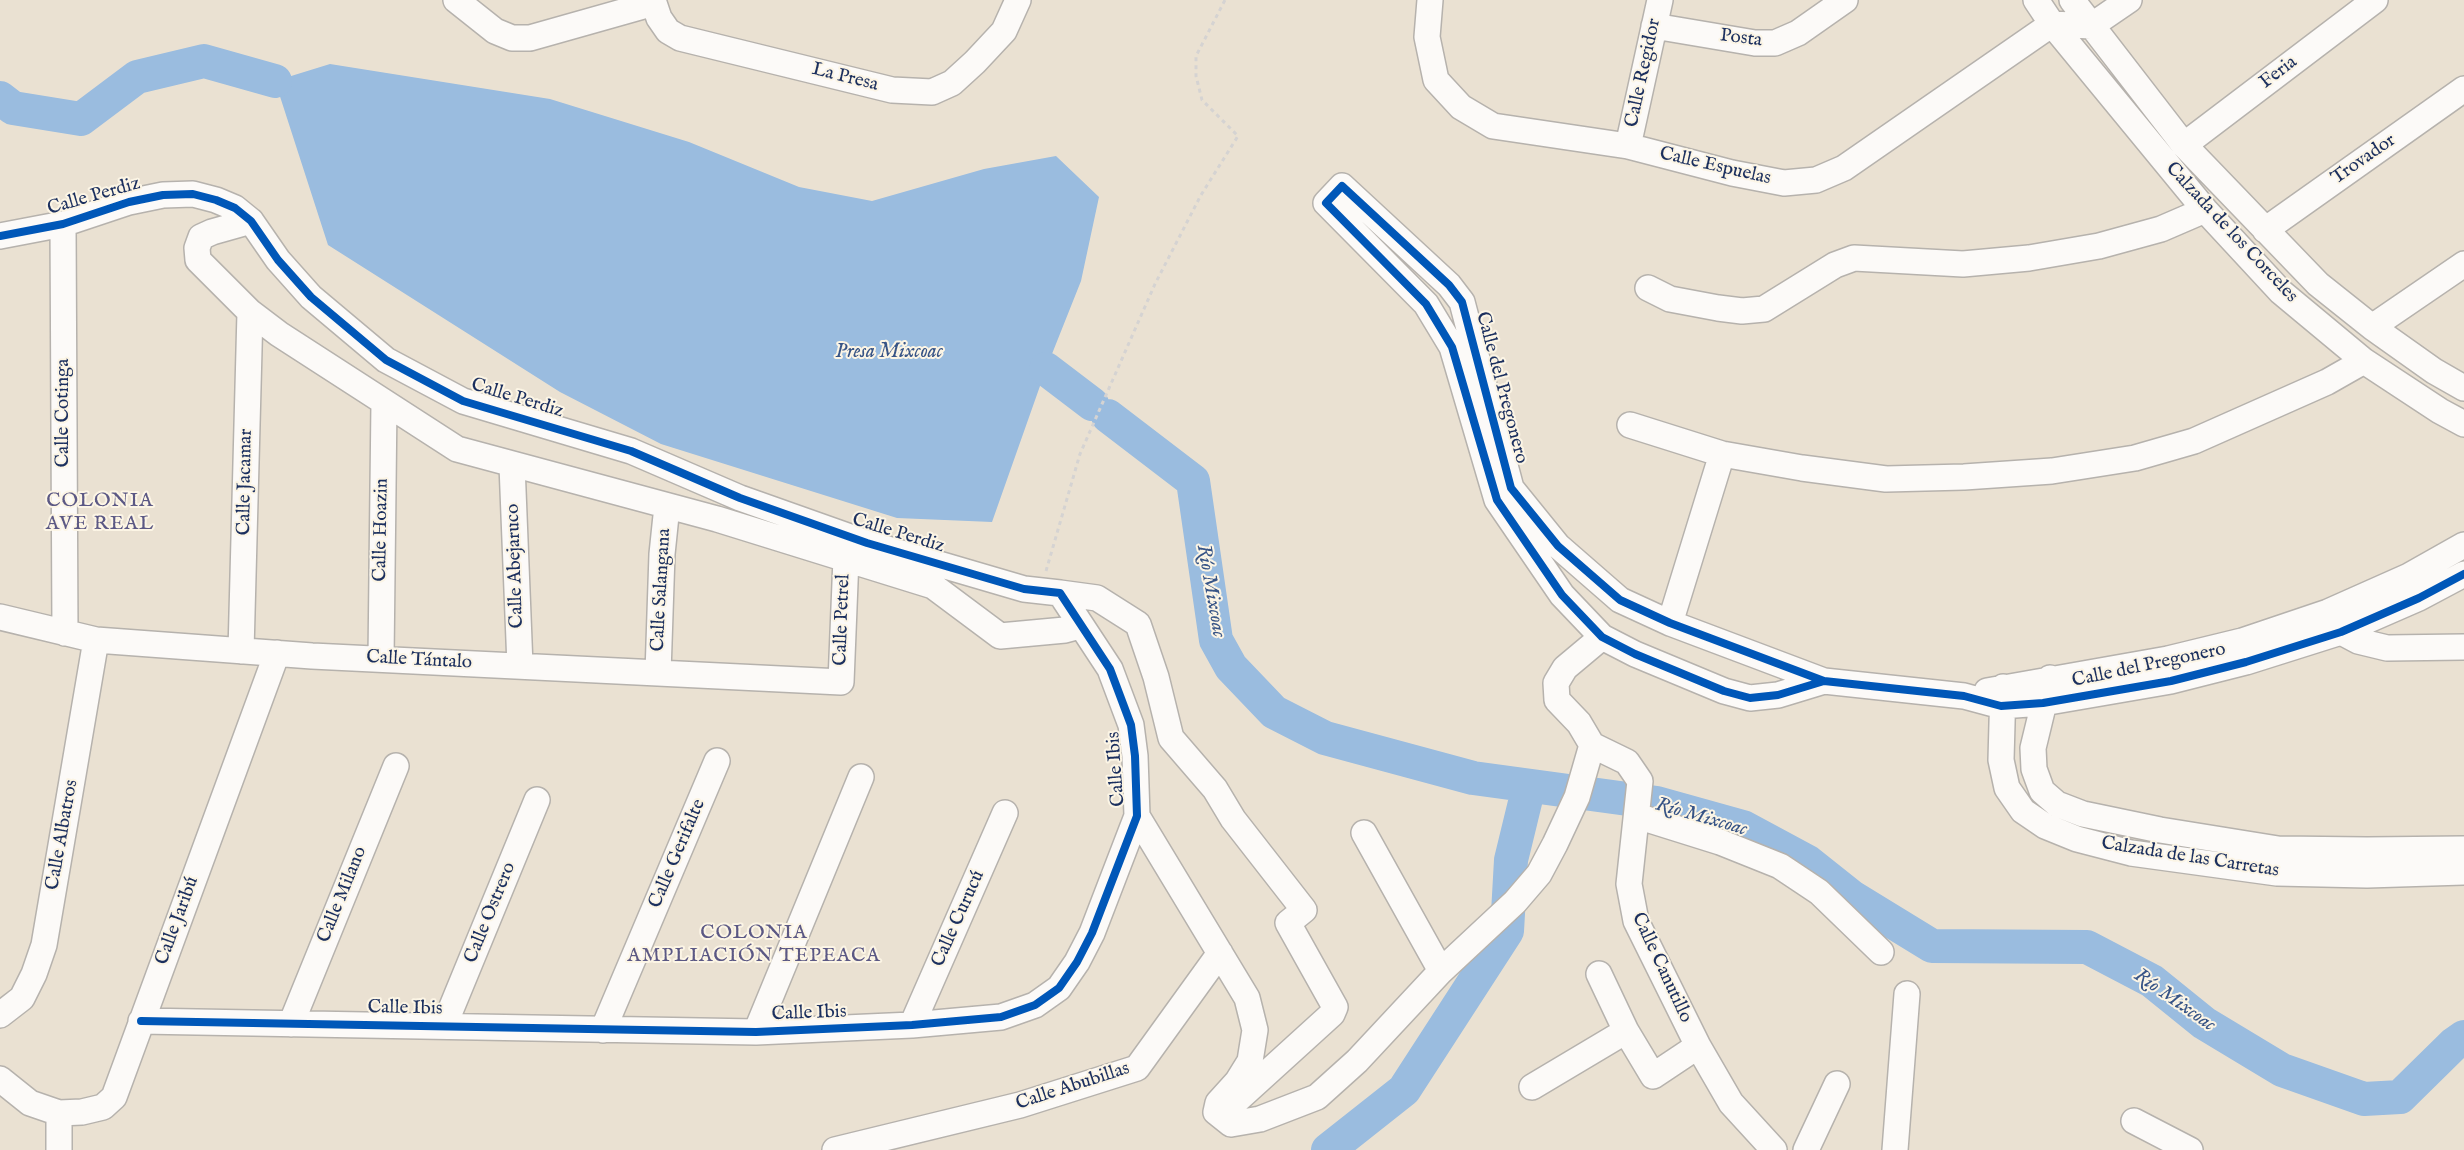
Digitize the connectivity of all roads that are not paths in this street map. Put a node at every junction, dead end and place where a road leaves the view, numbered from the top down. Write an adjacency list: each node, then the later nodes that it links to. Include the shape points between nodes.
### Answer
1 (456, 0): 10 (street, via 495,31 512,38 530,38)
2 (1018, 0): 10 (street, La Presa, via 1004,31 952,83 932,92 892,90 680,38 668,31)
3 (1430, 0): 16 (street, Calle Espuelas, via 1427,37 1436,80 1461,107 1493,126)
4 (1660, 0): 12 (street, Calle Regidor)
5 (1845, 0): 12 (street, Posta, via 1798,33 1775,43 1755,43)
6 (2036, 0): 11 (street, Calzada de los Corceles)
7 (2072, 0): 13 (street, Calzada de los Corceles)
8 (2129, 0): 13 (street)
9 (2375, 0): 15 (street, Feria)
10 (654, 2)
11 (2052, 24): 13 (street); 16 (street, Calle Espuelas, via 1844,168 1816,180 1784,183 1732,174); 17 (street, Calzada de los Corceles)
12 (1654, 26): 16 (street, Calle Regidor)
13 (2091, 26): 15 (street, Calzada de los Corceles)
14 (2464, 89): 20 (street, Trovador)
15 (2184, 145): 20 (street, Calzada de los Corceles)
16 (1628, 146)
17 (2205, 210): 23 (street, via 2161,229 2108,244 2029,258 1963,264 1854,258 1835,265 1764,309 1718,308 1670,299); 26 (street, Calzada de los Corceles, via 2281,292)
18 (252, 221): 19 (street, Calle Perdiz, via 229,206 193,194 163,195 129,202); 24 (street, Calle Perdiz, via 212,232 201,238 197,248 198,260); 37 (street, Calle Perdiz, via 278,260 311,297 386,360 463,401 631,451 740,498 867,543 1024,589)
19 (63, 224): 21 (street, Calle Perdiz); 41 (street, Calle Cotinga)
20 (2264, 230): 25 (street, Calzada de los Corceles, via 2318,284)
21 (0, 236)
22 (2464, 264): 25 (street)
23 (1648, 288)
24 (250, 312): 28 (street, Calle Perdiz); 45 (street, Calle Jacamar)
25 (2372, 327): 27 (street, Calzada de los Corceles)
26 (2364, 361): 29 (street, Calzada de los Corceles); 31 (street, via 2327,382 2194,441 2136,458 2052,471 1886,479)
27 (2464, 388)
28 (384, 402): 32 (street, Calle Perdiz, via 457,449); 47 (street, Calle Hoazin)
29 (2464, 424)
30 (1630, 425): 31 (street)
31 (1722, 454): 39 (street)
32 (512, 465): 33 (street, Calle Perdiz); 48 (street, Calle Abejaruco)
33 (667, 506): 35 (street, Calle Perdiz); 49 (street, Calle Salangana)
34 (2464, 545): 50 (street, Calle del Pregonero, via 2410,576 2328,612 2242,641 2168,659)
35 (846, 558): 37 (street, Calle Perdiz, via 933,586 1000,636 1065,630); 52 (street, Calle Petrel)
36 (2464, 574): 40 (street, Calle del Pregonero, via 2419,598)
37 (1063, 605): 61 (street, Calle Ibis, via 1110,669 1131,726); 84 (street, via 1097,598 1138,624 1156,677 1171,738 1215,789 1233,819 1304,910 1288,924 1334,1003 1332,1014)
38 (0, 617): 41 (street, Calle Tántalo)
39 (1670, 623): 42 (street, Calle del Pregonero, via 1620,600 1558,546 1511,488 1462,302 1449,285 1342,186 1326,203 1426,304 1452,347 1497,500 1562,595); 51 (street, Calle del Pregonero)
40 (2341, 632): 44 (street, via 2358,641 2387,648); 54 (street, Calle del Pregonero, via 2246,662 2171,681)
41 (65, 633): 43 (street, Calle Tántalo)
42 (1602, 638): 51 (street, Calle del Pregonero, via 1724,691 1750,698 1778,695); 55 (street, via 1565,668 1556,683 1558,700 1579,722)
43 (96, 640): 45 (street, Calle Tántalo); 71 (street, Calle Albatros, via 44,945 22,998)
44 (2464, 647)
45 (241, 651): 46 (street, Calle Tántalo)
46 (277, 653): 47 (street, Calle Tántalo); 72 (street, Calle Jaribú)
47 (381, 659): 48 (street, Calle Tántalo)
48 (520, 666): 49 (street, Calle Tántalo)
49 (658, 673): 52 (street, Calle Tántalo)
50 (2050, 678): 53 (street, Calle del Pregonero); 54 (street, Calzada de las Carretas)
51 (1824, 680): 53 (street, Calle del Pregonero, via 1964,696)
52 (841, 682)
53 (2002, 696): 54 (street, Calle del Pregonero); 65 (street, Calzada de las Carretas, via 2001,760 2007,788 2023,811 2045,826 2078,839 2131,853 2277,872 2367,875)
54 (2043, 703): 64 (street, Calzada de las Carretas, via 2033,748 2034,769 2042,791 2057,804 2083,814 2278,849)
55 (1592, 746): 62 (street, Calle Canutillo, via 1627,762 1640,781); 68 (street, via 1577,797 1539,874 1515,902)
56 (717, 760): 76 (street, Calle Gerifalte)
57 (396, 766): 73 (street, Calle Milano)
58 (861, 777): 78 (street)
59 (537, 800): 74 (street, Calle Ostrero)
60 (1005, 813): 75 (street, Calle Curucú)
61 (1137, 816): 67 (street); 75 (street, Calle Ibis, via 1092,933 1059,988 1035,1005 1001,1017)
62 (1637, 816): 66 (street, via 1720,842 1780,866 1819,892); 79 (street, Calle Canutillo, via 1629,884 1636,921)
63 (1364, 833): 68 (street)
64 (2464, 849)
65 (2464, 872)
66 (1881, 952)
67 (1220, 953): 84 (street, via 1247,998 1255,1030 1250,1061 1218,1103 1216,1112); 87 (street, Calle Abubillas, via 1137,1068 1020,1105)
68 (1449, 964): 84 (street, via 1357,1061 1317,1097 1260,1118 1231,1124)
69 (1599, 974): 77 (street)
70 (1907, 994): 90 (street)
71 (0, 1015)
72 (140, 1021): 73 (street, Calle Ibis); 83 (street, Calle Jaribú, via 114,1097 103,1107 82,1112)
73 (291, 1024): 74 (street, Calle Ibis)
74 (444, 1026): 76 (street, Calle Ibis)
75 (912, 1026): 78 (street, Calle Ibis)
76 (603, 1030): 78 (street, Calle Ibis)
77 (1626, 1031): 79 (street, via 1652,1076); 82 (street)
78 (756, 1032)
79 (1698, 1046): 88 (street, Calle Canutillo, via 1731,1103)
80 (0, 1079): 83 (street, Calle Jaribú, via 30,1103)
81 (1837, 1084): 89 (street)
82 (1532, 1087)
83 (59, 1112): 86 (street)
84 (1220, 1116)
85 (2134, 1121): 91 (street)
86 (59, 1150)
87 (835, 1150)
88 (1774, 1150)
89 (1806, 1150)
90 (1896, 1150)
91 (2190, 1150)

